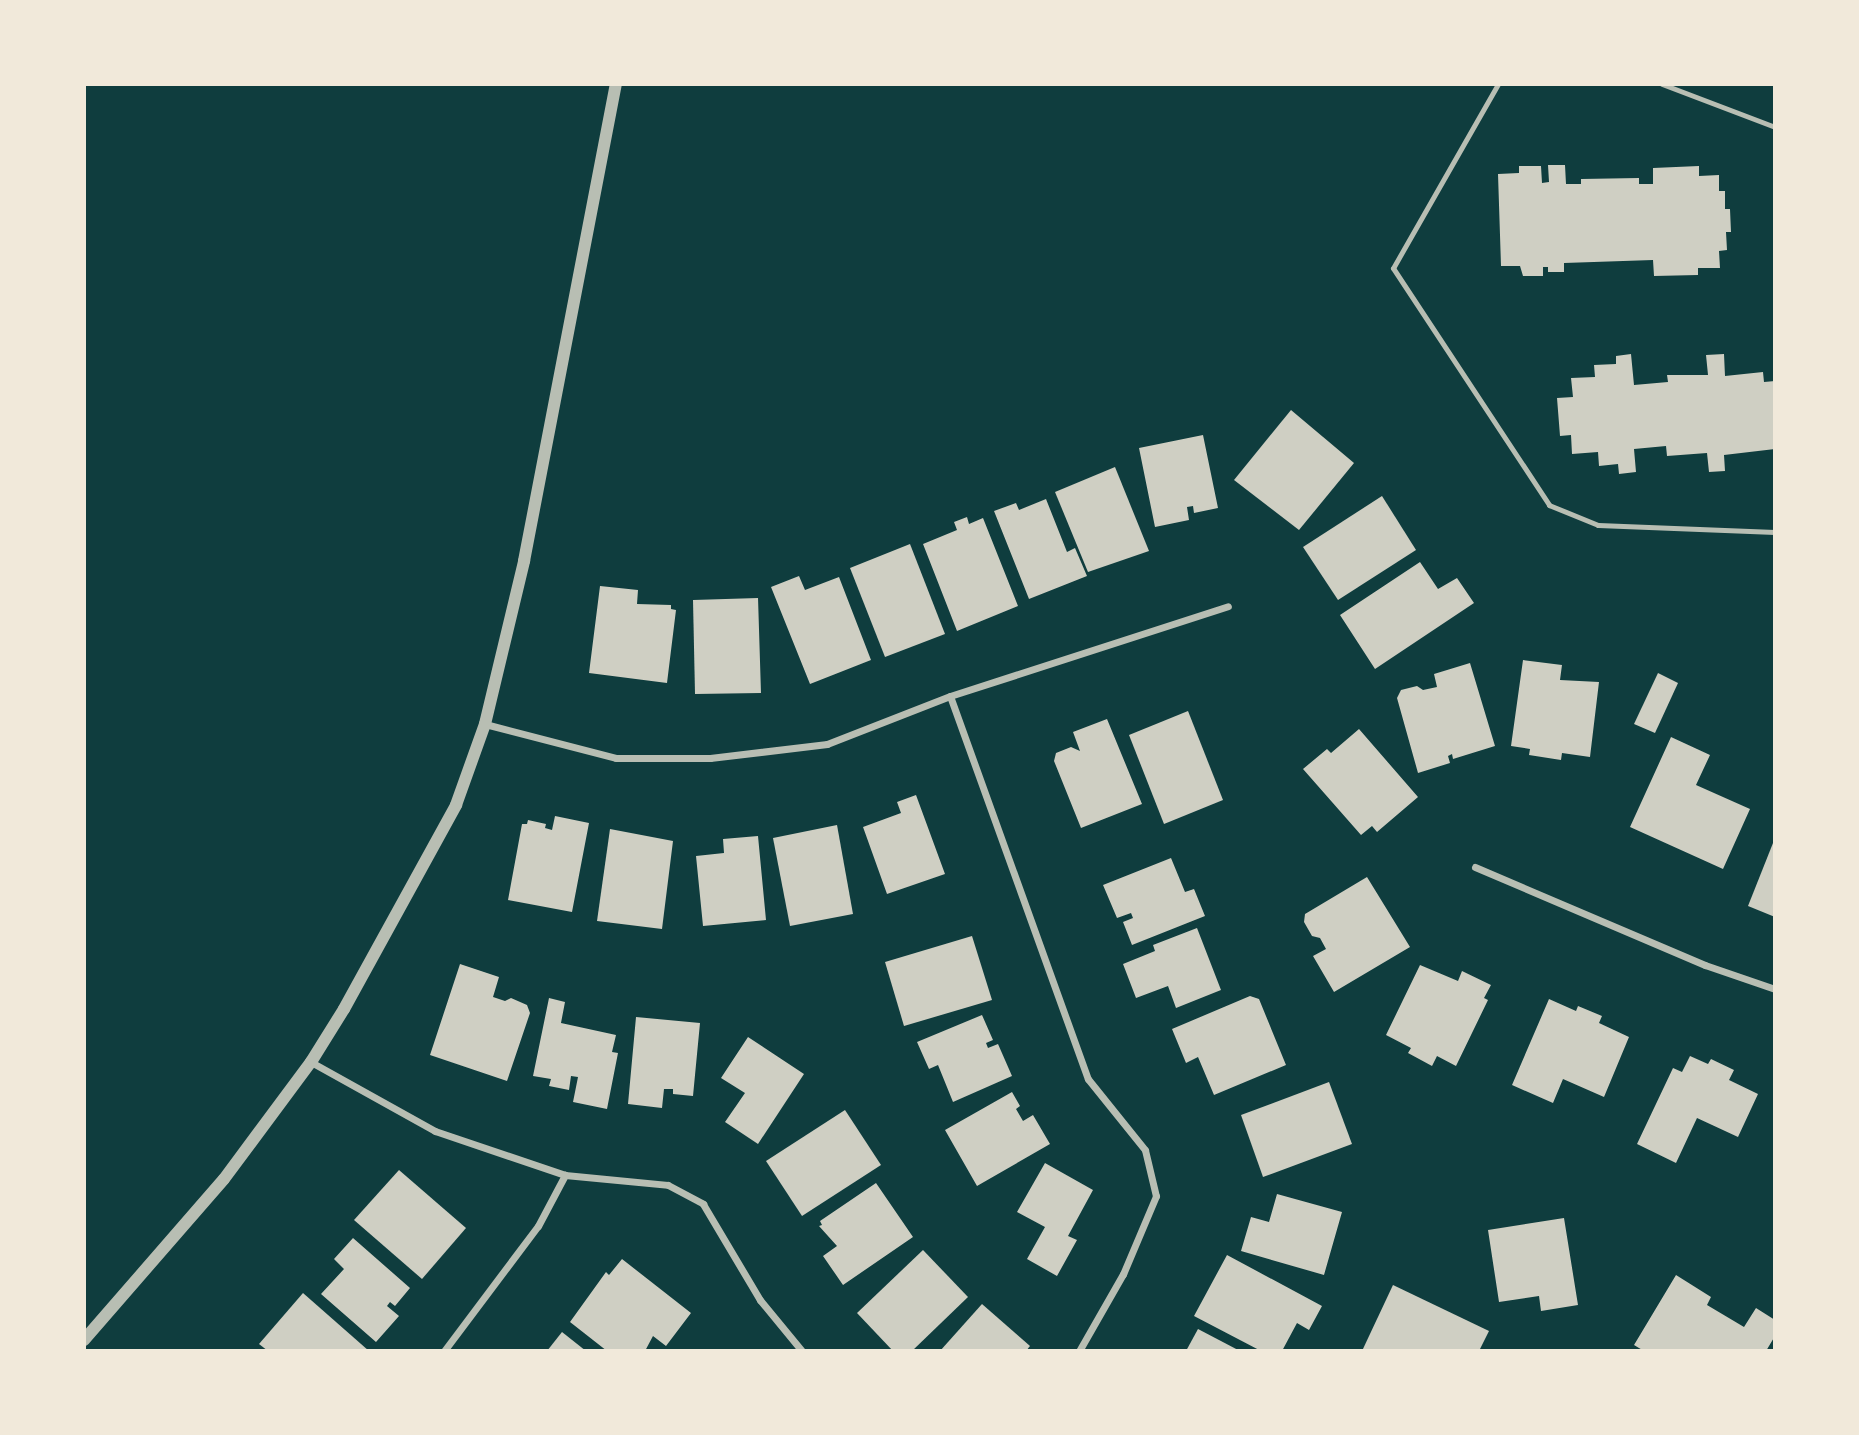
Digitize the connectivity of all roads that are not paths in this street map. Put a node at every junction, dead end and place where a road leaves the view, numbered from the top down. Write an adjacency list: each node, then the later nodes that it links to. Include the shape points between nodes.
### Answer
1 (616, 84): 8 (street, via 524,561)
2 (1498, 84): 5 (lane, via 1393,268 1549,505 1598,525)
3 (1662, 84): 4 (lane)
4 (1775, 127)
5 (1775, 532)
6 (1228, 606): 7 (street)
7 (950, 696): 8 (street, via 827,744 710,758 616,758); 16 (street, via 1088,1079 1145,1150 1156,1196 1123,1274)
8 (485, 724): 11 (street, via 456,805)
9 (1475, 867): 10 (street, via 1705,965)
10 (1775, 989)
11 (312, 1062): 12 (street, via 435,1131); 13 (street, via 224,1180)
12 (565, 1175): 14 (street, via 538,1226); 15 (street, via 668,1185 703,1204 760,1300)
13 (84, 1340)
14 (444, 1351)
15 (802, 1351)
16 (1079, 1351)

